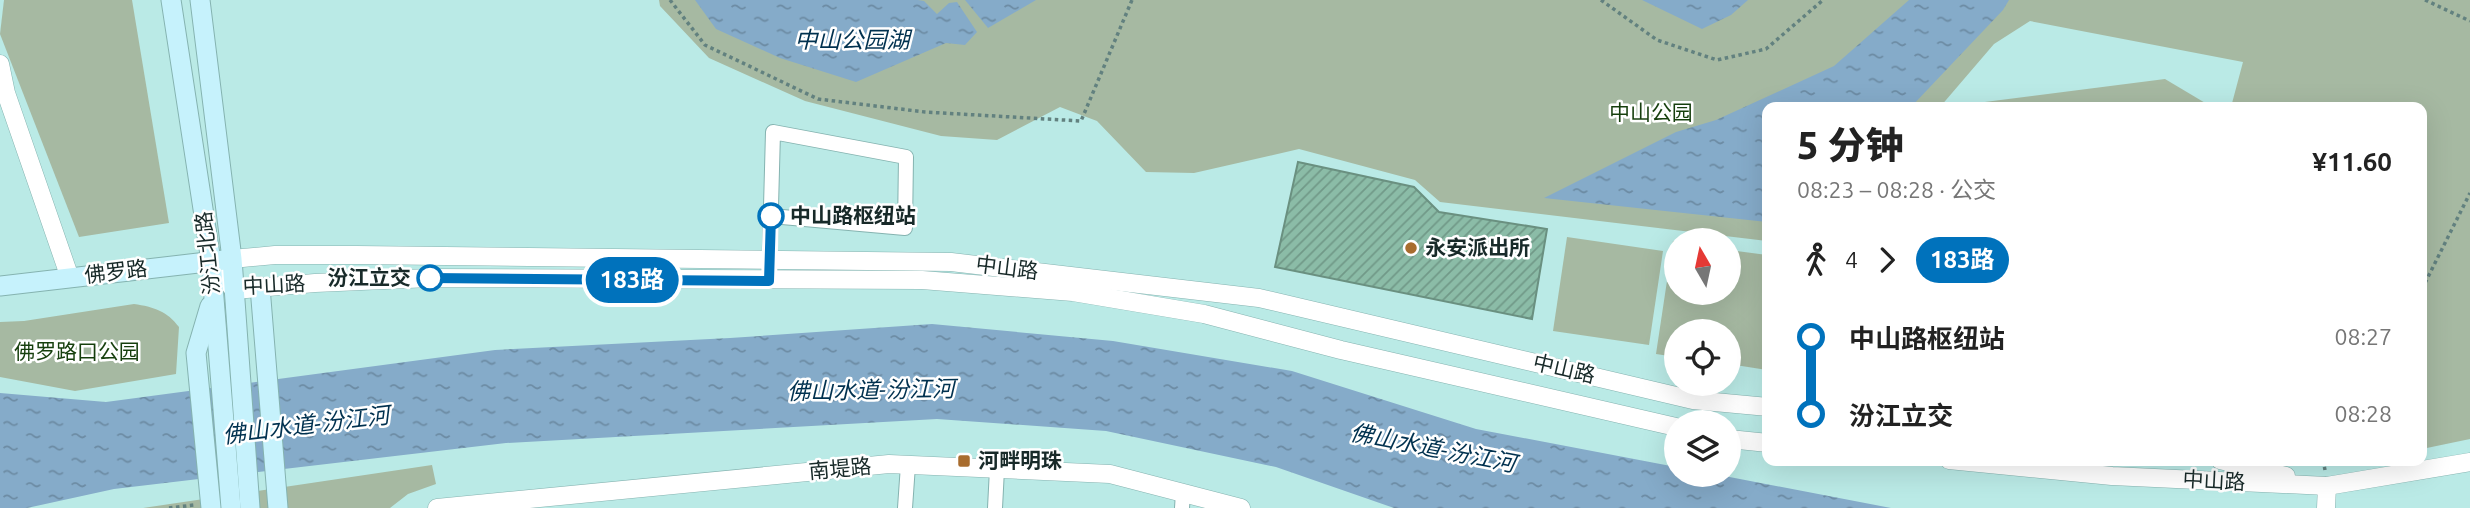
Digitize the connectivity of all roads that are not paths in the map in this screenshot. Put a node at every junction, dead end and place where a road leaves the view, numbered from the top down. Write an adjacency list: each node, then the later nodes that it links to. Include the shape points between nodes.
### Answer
1 (171, 0): 8 (main road, 汾江北路)
2 (201, 0): 6 (main road, 汾江北路)
3 (0, 64): 9 (street)
4 (771, 216): 4 (street, via 905,228 906,156 773,132); 7 (street)
5 (257, 257): 6 (street, 中山路); 7 (street, 中山路); 12 (street)
6 (232, 259): 8 (main road, 佛罗路); 13 (main road, 汾江北路)
7 (770, 260): 10 (street); 15 (street, 中山路, via 951,262 1259,298 1693,400)
8 (211, 261): 9 (main road, 佛罗路); 13 (street, 中山路); 14 (main road, 汾江北路)
9 (70, 278): 11 (main road, 佛罗路)
10 (769, 281): 12 (street, 中山路, via 430,278); 16 (street, 中山路, via 922,279 1086,294 1204,314)
11 (0, 286)
12 (260, 287): 13 (street, 中山路); 29 (main road)
13 (234, 290): 28 (main road, 汾江北路)
14 (213, 295): 26 (main road, via 196,353); 27 (main road, 汾江北路)
15 (1762, 406)
16 (1664, 424)
17 (1741, 440): 18 (street)
18 (1762, 442)
19 (2470, 462): 24 (street)
20 (908, 465): 23 (street, 南堤路); 30 (street, 南堤路); 31 (street)
21 (2010, 466): 24 (street, 中山路, via 2112,476)
22 (2245, 466): 24 (street, 中山路)
23 (998, 469): 25 (street, 南堤路, via 1110,474); 32 (street)
24 (2327, 486): 34 (street)
25 (1182, 501): 33 (street, 南堤路)
26 (207, 506)
27 (230, 508)
28 (250, 508)
29 (278, 508)
30 (437, 508)
31 (905, 508)
32 (995, 508)
33 (1241, 508)
34 (2326, 508)

